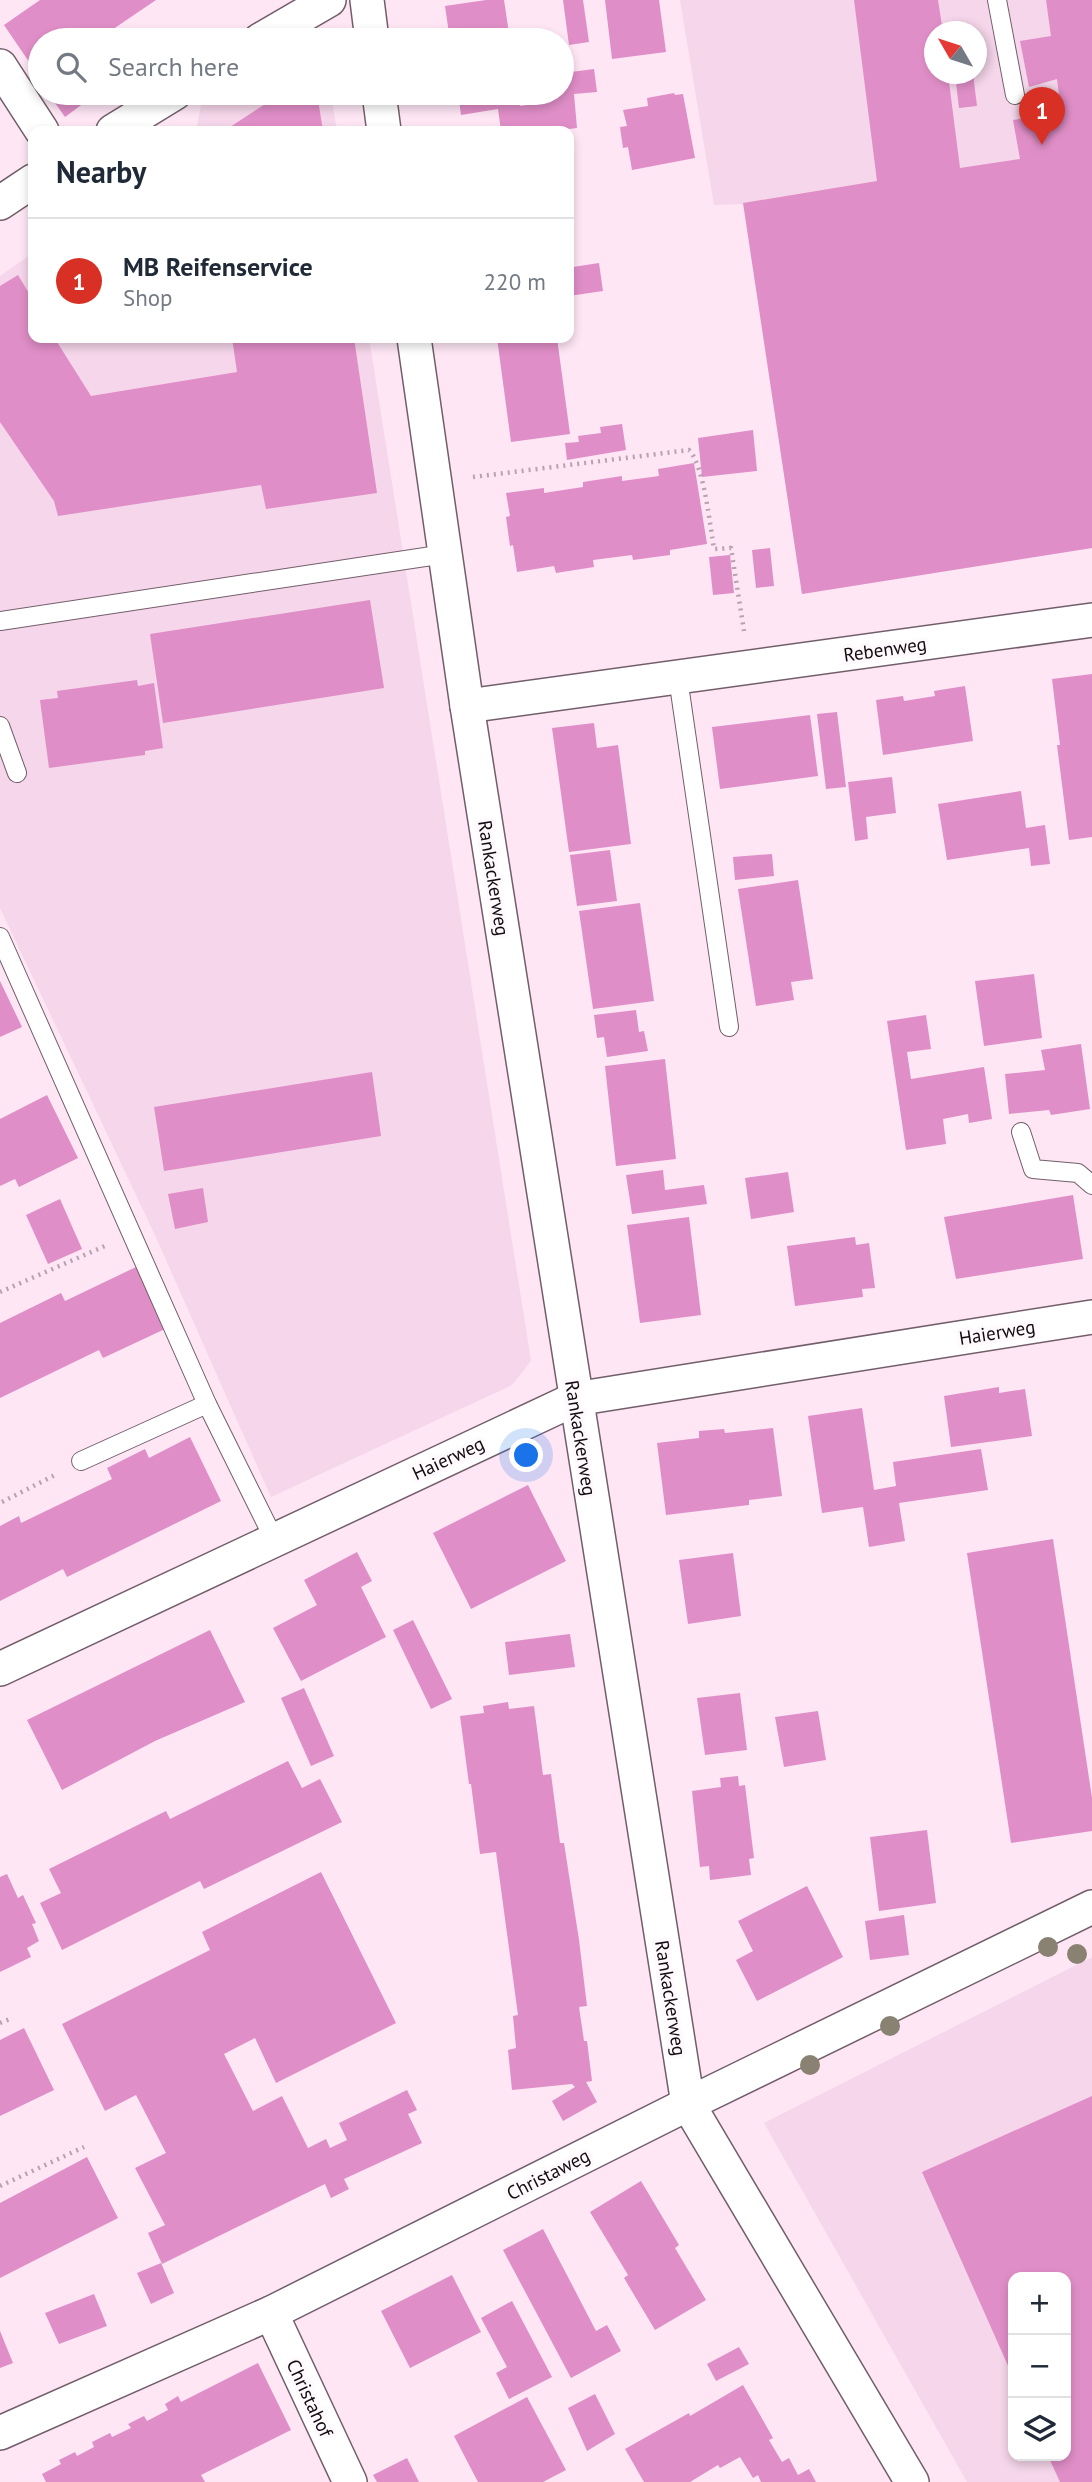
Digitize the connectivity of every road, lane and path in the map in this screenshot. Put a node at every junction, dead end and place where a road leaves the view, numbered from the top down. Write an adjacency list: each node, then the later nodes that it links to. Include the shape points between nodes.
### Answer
1 (329, 0): 4 (street)
2 (367, 0): 5 (street)
3 (997, 0): 7 (lane)
4 (281, 28)
5 (370, 28)
6 (0, 66): 10 (street)
7 (1015, 95)
8 (155, 105): 11 (street)
9 (381, 105): 12 (street)
10 (39, 126)
11 (121, 126)
12 (383, 126)
13 (28, 184): 14 (street)
14 (0, 203)
15 (415, 343): 16 (street, Rankackerweg)
16 (434, 481): 17 (street, Rankackerweg); 20 (path, via 689,450 703,487 714,549 731,548)
17 (446, 554): 19 (lane); 22 (street, Rankackerweg)
18 (1092, 620): 20 (street, Rebenweg)
19 (0, 621)
20 (749, 668): 21 (street, Rebenweg)
21 (678, 678): 22 (street, Rebenweg); 26 (lane)
22 (467, 706): 32 (street, Rankackerweg)
23 (0, 726): 24 (lane)
24 (18, 773)
25 (0, 937): 29 (lane)
26 (729, 1027)
27 (1021, 1132): 28 (lane, via 1033,1169 1078,1173)
28 (1092, 1185)
29 (132, 1235): 30 (path); 33 (lane)
30 (0, 1292)
31 (1092, 1317): 32 (street, Haierweg)
32 (575, 1399): 36 (street, Haierweg); 41 (street, Rankackerweg)
33 (207, 1404): 34 (lane); 36 (lane)
34 (81, 1461): 35 (path)
35 (2, 1503)
36 (274, 1539): 37 (street, Haierweg)
37 (0, 1669)
38 (1092, 1907): 41 (street, Christaweg)
39 (12, 2018): 40 (path)
40 (0, 2023)
41 (688, 2104): 44 (street, Christaweg); 47 (street, Rankackerweg)
42 (84, 2147): 43 (path)
43 (0, 2186)
44 (271, 2313): 45 (street, Christaweg); 46 (street, Christahof)
45 (0, 2434)
46 (350, 2482)
47 (912, 2482)

